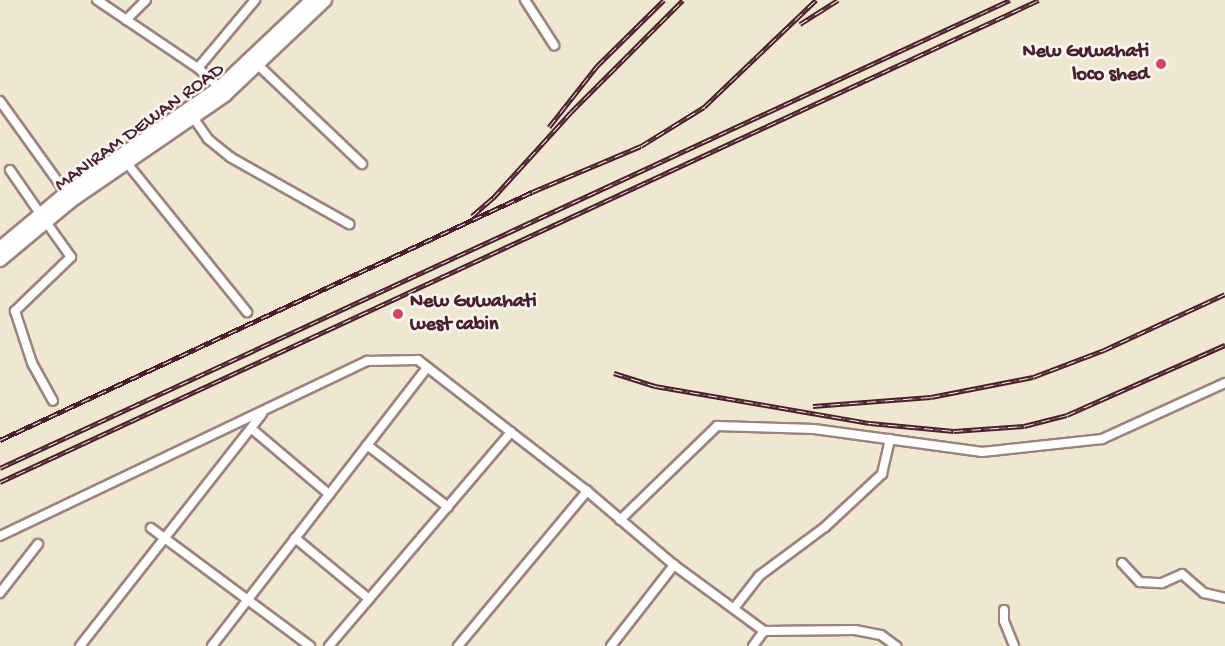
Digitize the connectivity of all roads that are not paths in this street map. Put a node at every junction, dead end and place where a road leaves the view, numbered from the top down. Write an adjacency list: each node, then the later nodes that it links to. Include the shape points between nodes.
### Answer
1 (97, 0): 7 (street)
2 (146, 0): 7 (street)
3 (255, 0): 10 (street)
4 (312, 0): 11 (main road, MANIRAM DEWAN ROAD)
5 (325, 0): 9 (main road, MANIRAM DEWAN ROAD)
6 (525, 0): 8 (street)
7 (126, 20): 10 (street)
8 (554, 45)
9 (257, 64): 11 (main road, MANIRAM DEWAN ROAD); 15 (street)
10 (198, 68): 11 (street)
11 (222, 91): 13 (main road, MANIRAM DEWAN ROAD)
12 (0, 101): 17 (street)
13 (191, 113): 14 (main road, MANIRAM DEWAN ROAD); 17 (main road, MANIRAM DEWAN ROAD); 19 (street, via 208,139 230,157)
14 (126, 162): 18 (main road, MANIRAM DEWAN ROAD); 22 (street)
15 (362, 164)
16 (10, 170): 18 (street)
17 (66, 193): 18 (main road, MANIRAM DEWAN ROAD)
18 (44, 218): 20 (main road, MANIRAM DEWAN ROAD); 21 (main road, MANIRAM DEWAN ROAD); 25 (street, via 70,257 15,311 32,363)
19 (349, 224)
20 (0, 248)
21 (0, 260)
22 (247, 312)
23 (427, 368): 26 (street, via 418,360 367,361); 28 (street); 30 (street)
24 (1225, 383): 29 (street, via 1102,439 982,452)
25 (53, 401)
26 (263, 414): 27 (street); 36 (street, via 100,486)
27 (252, 429): 32 (street); 37 (street)
28 (511, 432): 31 (street); 33 (street)
29 (890, 439): 34 (street, via 814,429 717,426); 46 (street, via 882,474 825,527 759,576)
30 (367, 445): 32 (street); 33 (street)
31 (587, 491): 34 (street); 53 (street)
32 (329, 494): 38 (street)
33 (447, 507): 45 (street)
34 (620, 520): 41 (street)
35 (151, 528): 37 (street)
36 (0, 536)
37 (162, 537): 43 (street); 49 (street)
38 (295, 538): 43 (street); 45 (street)
39 (38, 544): 42 (street)
40 (1122, 563): 44 (street, via 1140,582 1162,583 1182,574 1204,593)
41 (674, 565): 46 (street); 54 (street)
42 (0, 594)
43 (249, 598): 50 (street); 51 (street)
44 (1225, 598)
45 (369, 599): 52 (street)
46 (735, 607): 48 (street)
47 (1004, 610): 57 (street)
48 (764, 631): 55 (street); 56 (street, via 855,630 881,635)
49 (80, 646)
50 (212, 646)
51 (310, 646)
52 (329, 646)
53 (458, 646)
54 (611, 646)
55 (753, 646)
56 (896, 646)
57 (1014, 646)

